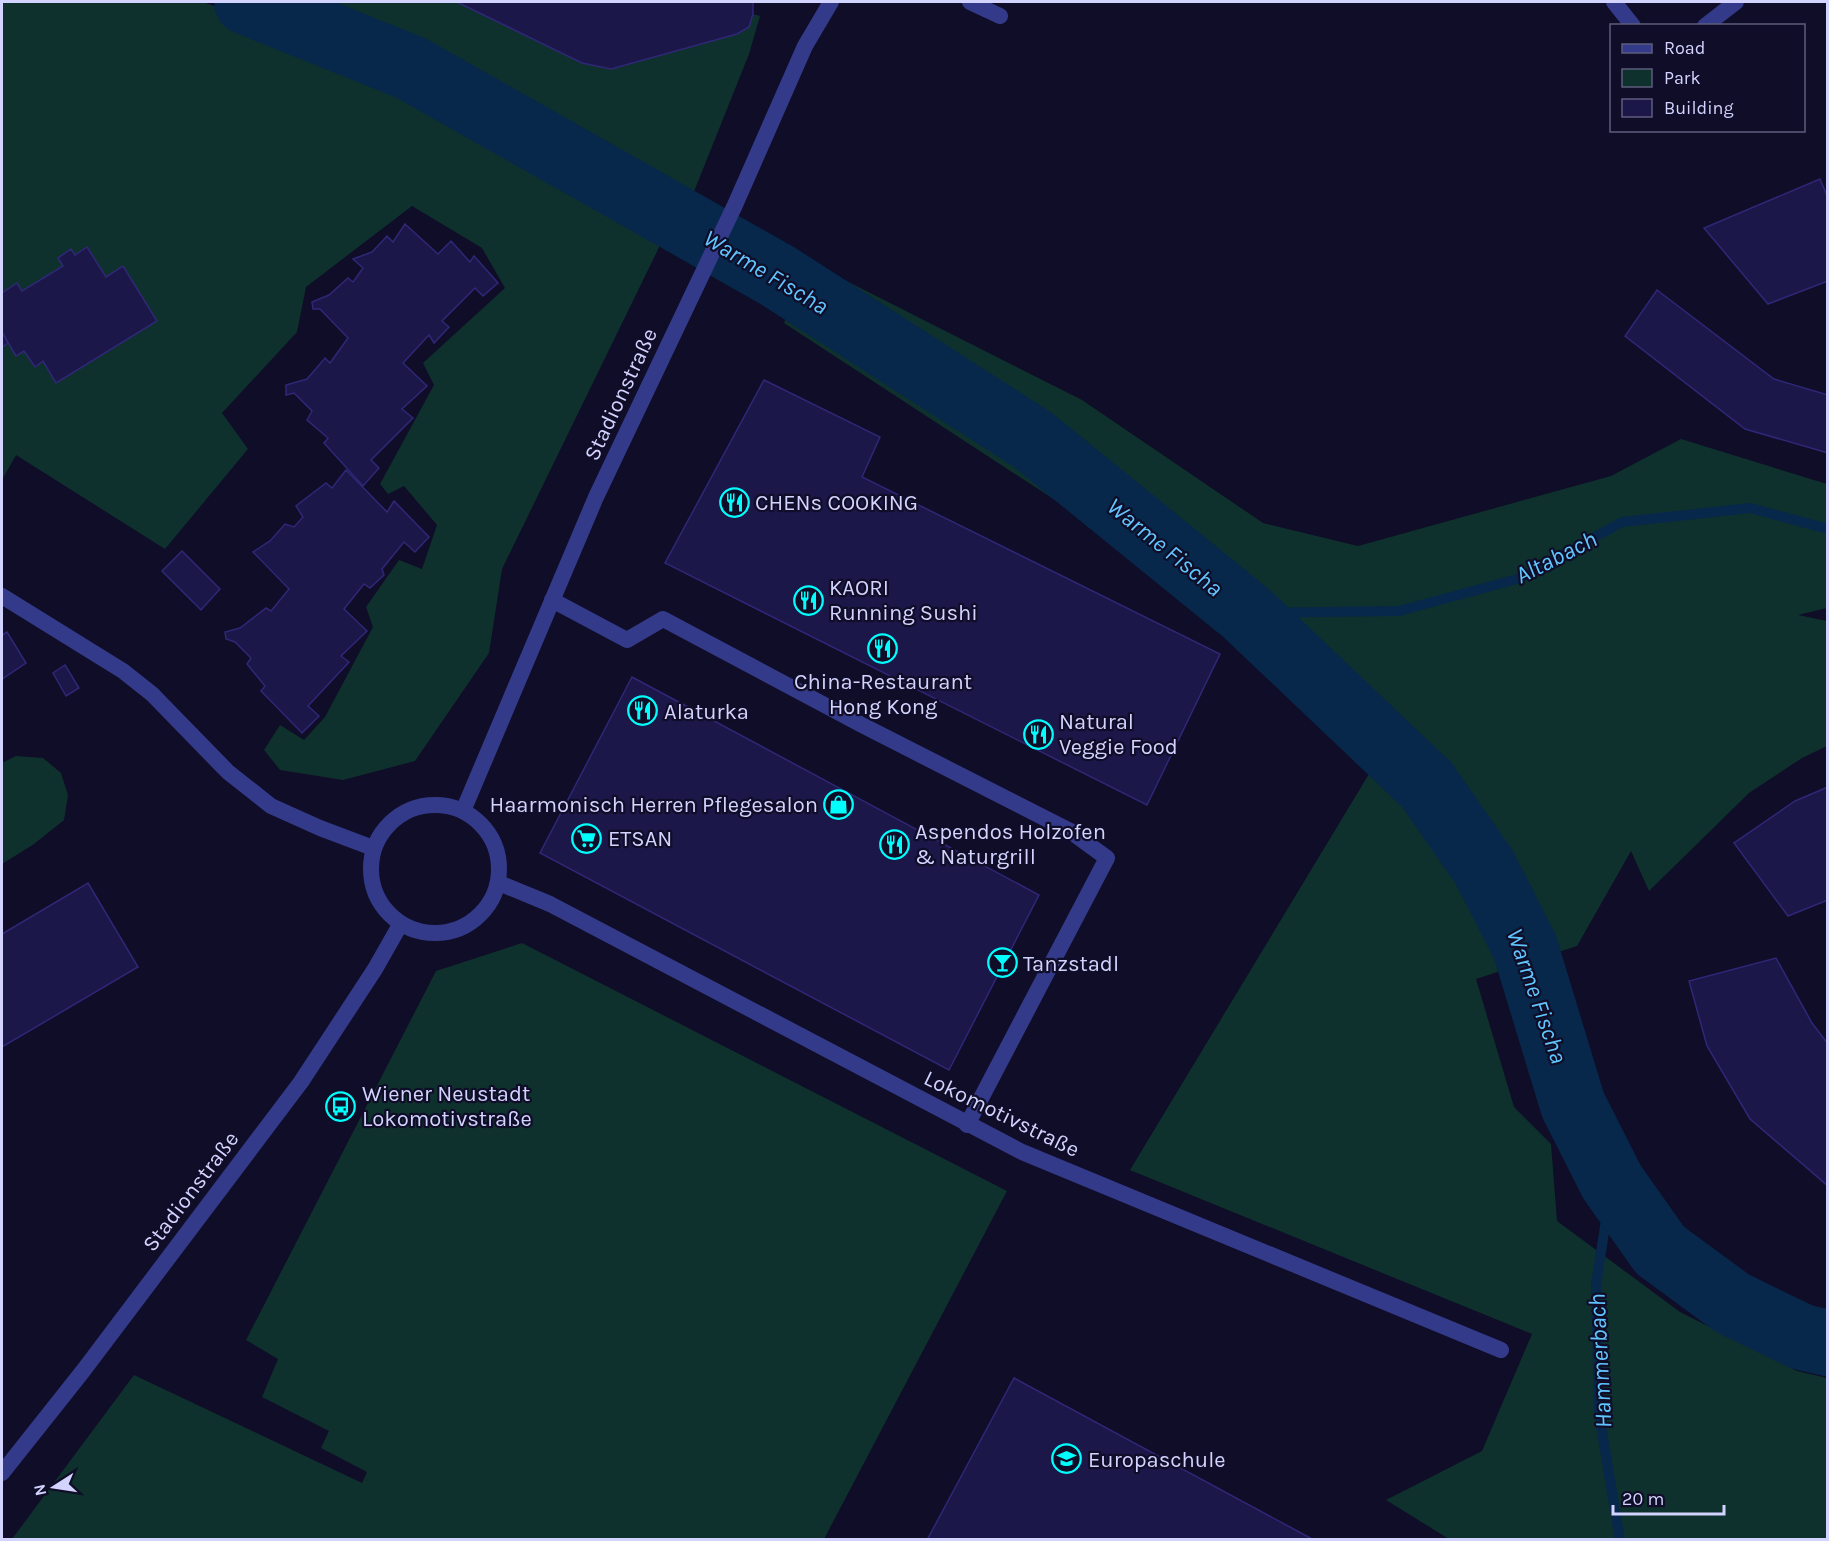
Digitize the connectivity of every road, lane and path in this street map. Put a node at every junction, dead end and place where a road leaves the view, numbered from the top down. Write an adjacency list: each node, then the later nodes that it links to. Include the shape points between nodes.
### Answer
1 (831, 2): 9 (street, Stadionstraße, via 805,46)
2 (970, 2): 5 (street)
3 (1614, 2): 6 (street)
4 (1736, 2): 7 (street)
5 (1000, 16)
6 (1631, 24)
7 (1708, 24)
8 (2, 596): 11 (street, via 123,671 152,694 228,772 271,806)
9 (552, 600): 10 (street, Stadionstraße); 14 (street, via 627,640 663,619 1070,831 1107,858)
10 (463, 811): 11 (street, via 448,806 421,806 400,814 385,828); 12 (street, via 480,822 494,841 500,865)
11 (373, 848): 13 (street, via 369,872 374,893)
12 (499, 883): 13 (street, via 491,904 466,925 444,935 420,933); 14 (street, Lokomotivstraße, via 561,910)
13 (400, 925): 16 (street, Stadionstraße, via 301,1082)
14 (967, 1125): 15 (street, Lokomotivstraße, via 1022,1152)
15 (1501, 1350)
16 (2, 1473)

